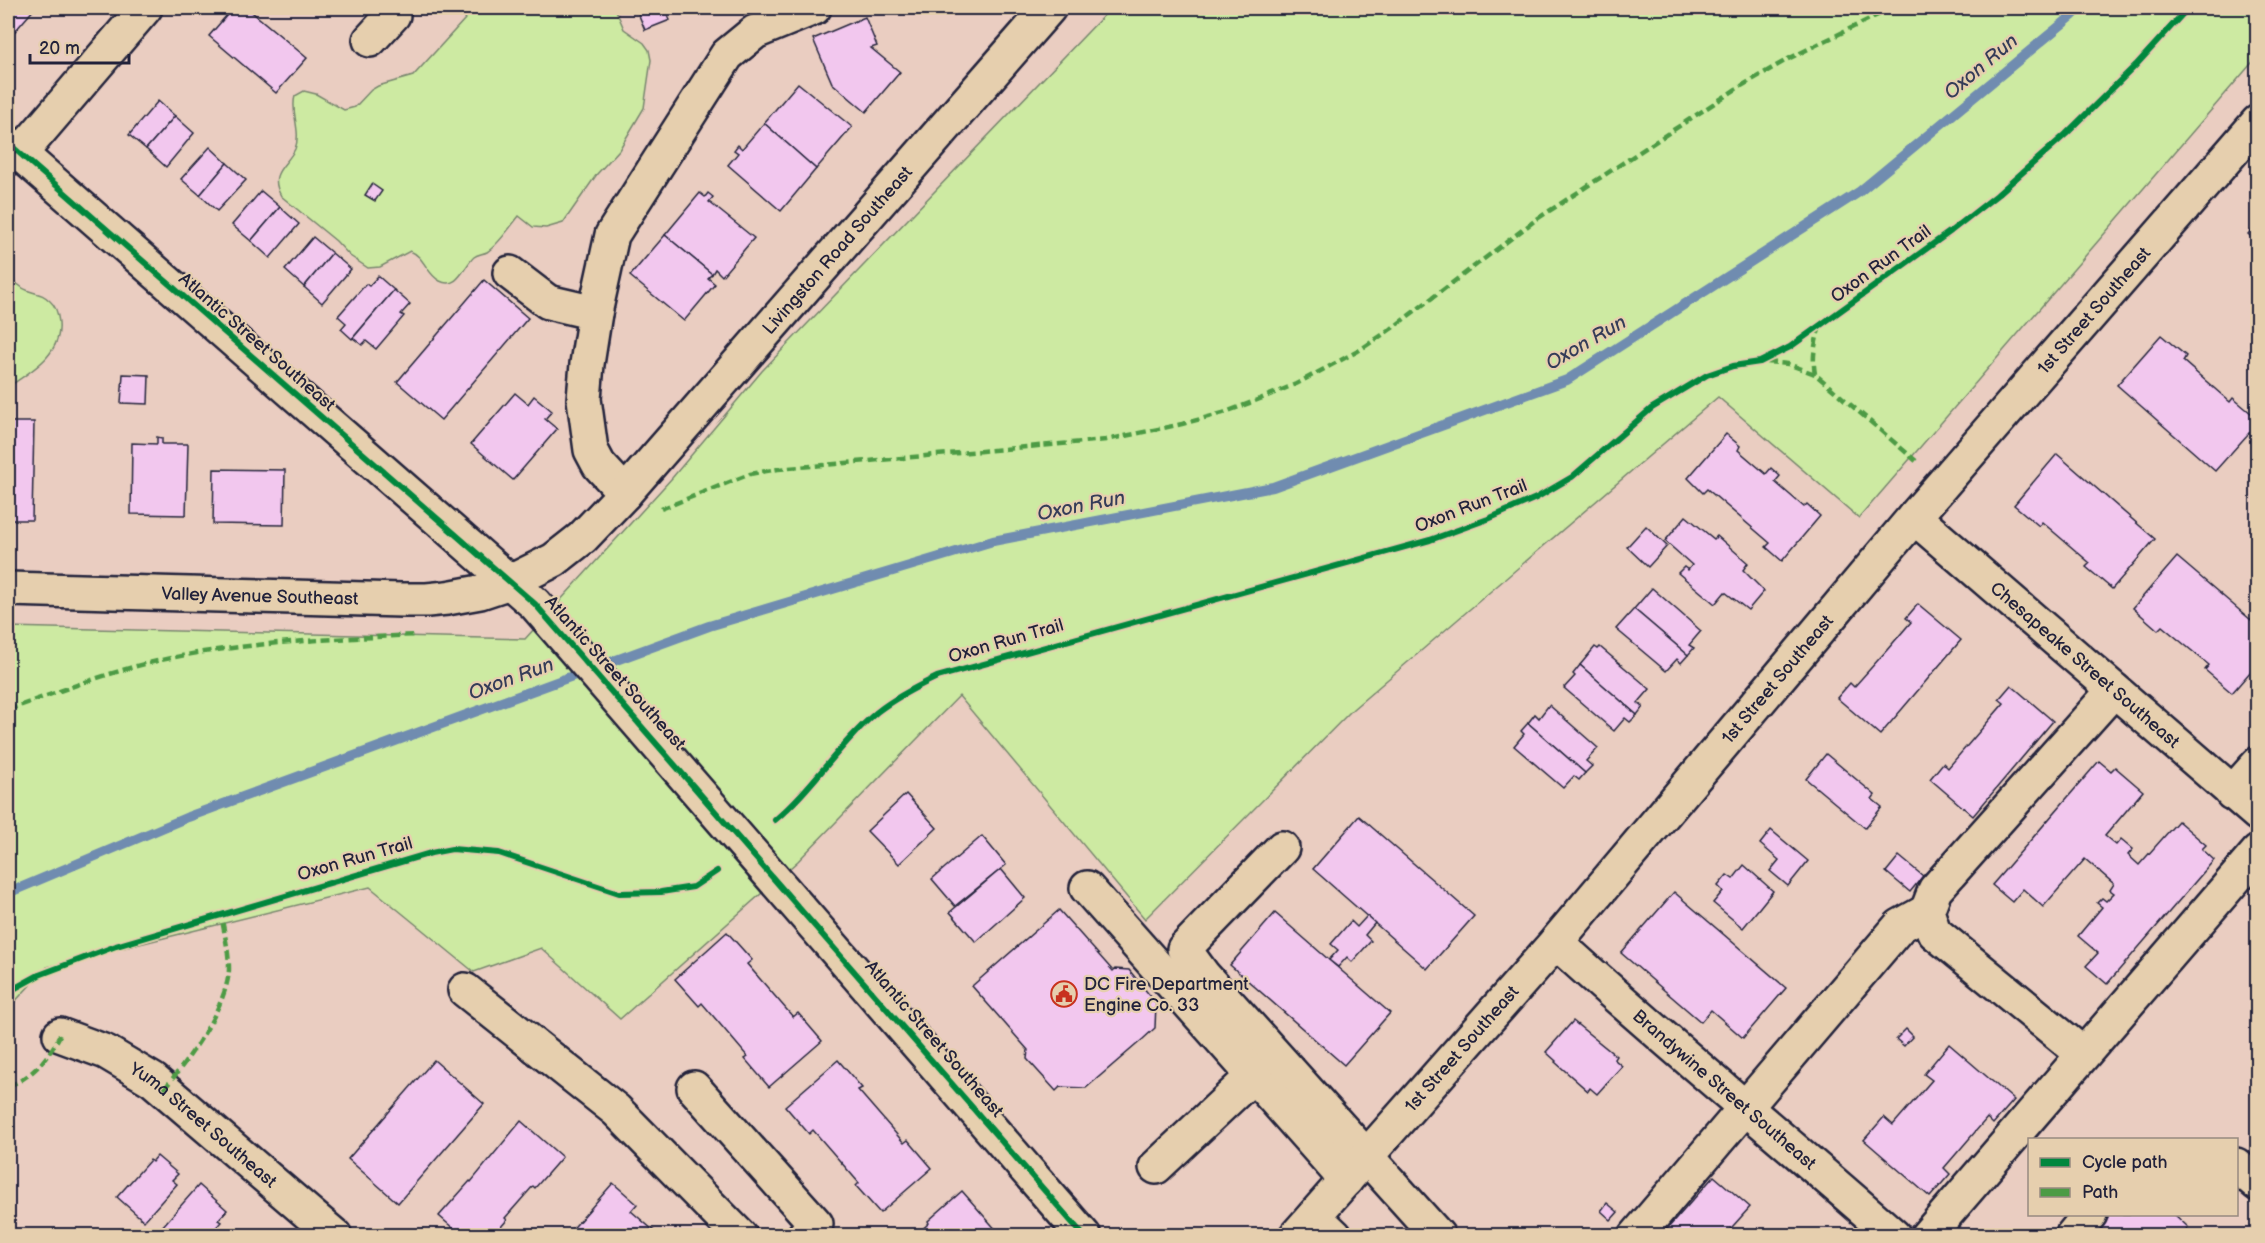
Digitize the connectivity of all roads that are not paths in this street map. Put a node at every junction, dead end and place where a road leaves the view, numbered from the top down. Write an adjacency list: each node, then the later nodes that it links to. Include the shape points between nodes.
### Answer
1 (145, 8): 7 (street)
2 (393, 8): 5 (street, via 393,15)
3 (814, 8): 9 (street, via 755,32 727,54 612,235)
4 (1049, 8): 10 (street, Livingston Road Southeast)
5 (370, 40)
6 (2258, 122): 11 (street, 1st Street Southeast)
7 (14, 149): 12 (street, Atlantic Street Southeast)
8 (510, 273): 9 (street, via 548,302)
9 (595, 313): 10 (street, via 585,384 588,434 599,465)
10 (625, 493): 12 (street, Livingston Road Southeast, via 566,551)
11 (1914, 517): 14 (street, Chesapeake Street Southeast); 22 (street, 1st Street Southeast)
12 (510, 582): 13 (street, Valley Avenue Southeast, via 480,592 427,600); 38 (street, Atlantic Street Southeast, via 658,744)
13 (8, 589)
14 (2114, 690): 16 (street, Chesapeake Street Southeast); 21 (street, via 1935,890)
15 (2258, 764): 16 (street)
16 (2232, 793): 17 (street, Chesapeake Street Southeast)
17 (2258, 814)
18 (1282, 848): 31 (street, via 1184,949)
19 (2258, 852): 25 (street)
20 (1087, 888): 26 (street)
21 (1927, 911): 25 (street, via 1934,932); 28 (street, via 1900,926)
22 (1556, 942): 28 (street, Brandywine Street Southeast); 31 (street, 1st Street Southeast)
23 (465, 990): 36 (street, via 616,1110)
24 (60, 1035): 35 (street, Yuma Street Southeast, via 106,1052 153,1080)
25 (2083, 1054): 42 (street)
26 (1254, 1075): 29 (street); 31 (street)
27 (694, 1088): 37 (street, via 816,1224)
28 (1746, 1107): 40 (street); 41 (street, Brandywine Street Southeast)
29 (1156, 1167)
30 (2238, 1167): 32 (street)
31 (1357, 1168): 34 (street, 1st Street Southeast); 39 (street)
32 (2258, 1184)
33 (2089, 1216): 43 (street)
34 (1315, 1229)
35 (335, 1236)
36 (740, 1236)
37 (804, 1236)
38 (1084, 1236)
39 (1438, 1236)
40 (1636, 1236)
41 (1894, 1236)
42 (1927, 1236)
43 (2072, 1236)

